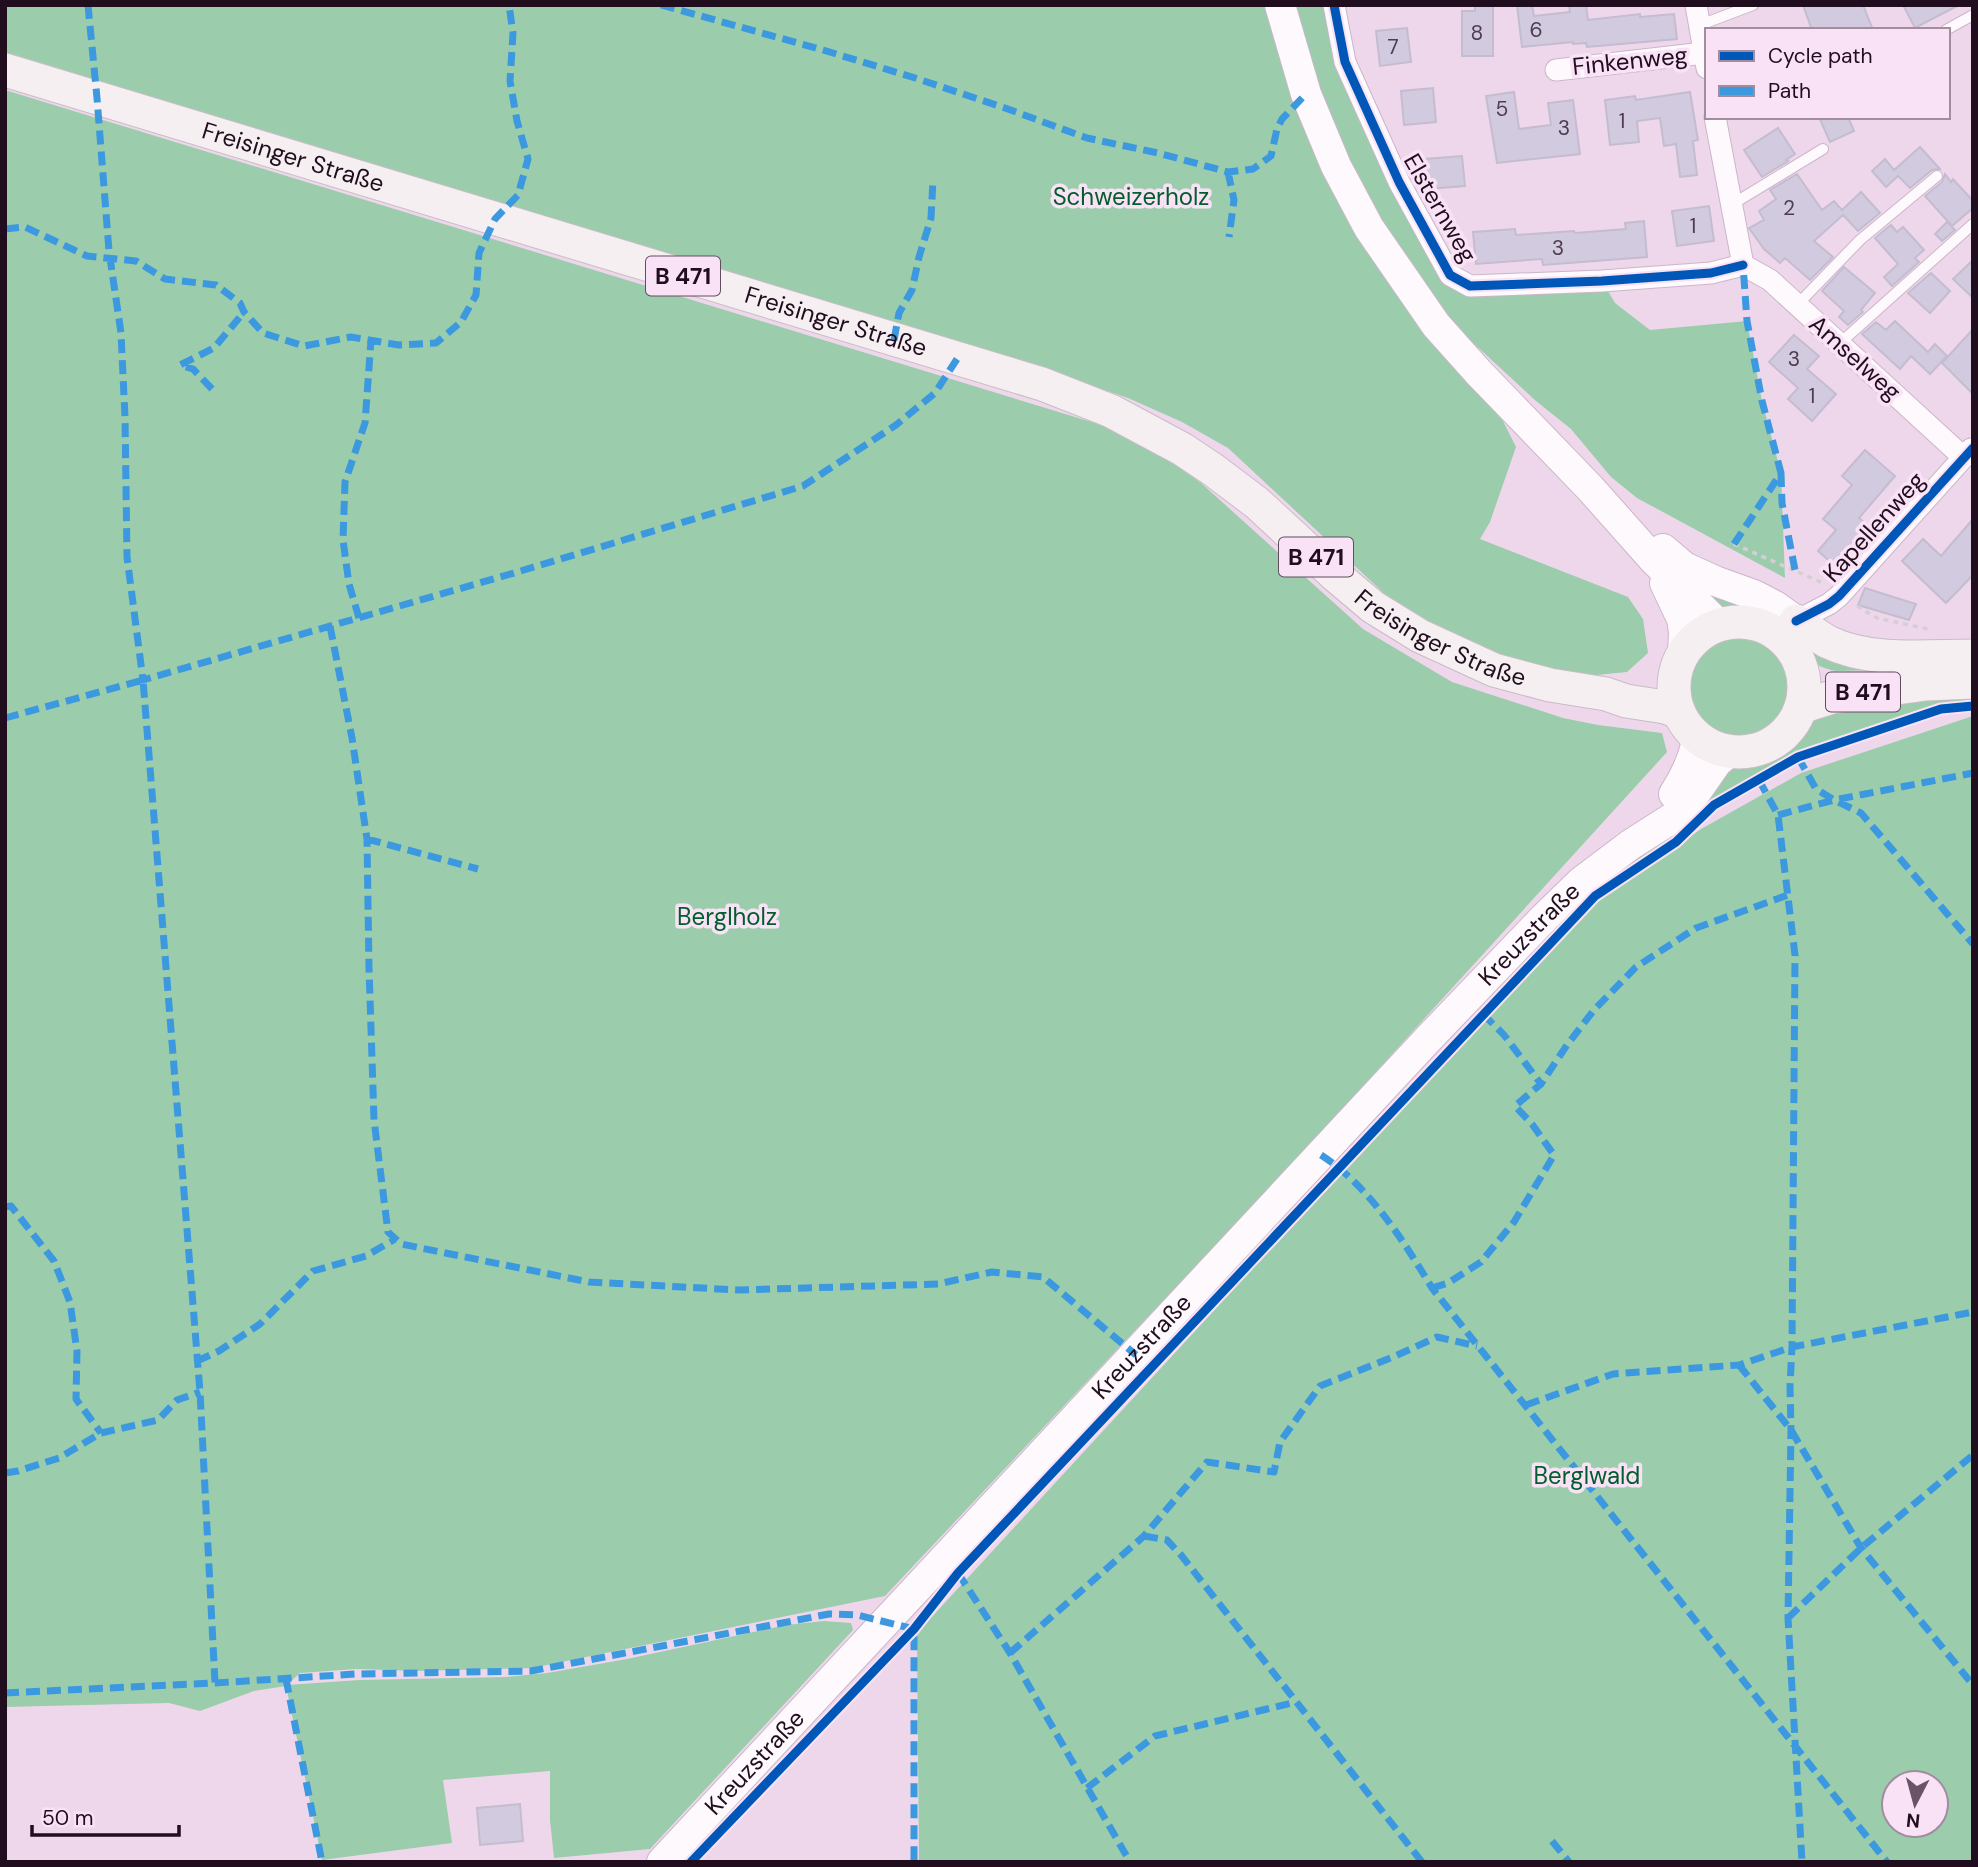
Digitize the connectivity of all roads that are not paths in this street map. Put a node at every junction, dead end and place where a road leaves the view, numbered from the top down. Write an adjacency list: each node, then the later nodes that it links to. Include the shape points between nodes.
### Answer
1 (1280, 5): 19 (main road, via 1306,94 1369,228 1436,325)
2 (1334, 5): 15 (street, Elsternweg, via 1345,62 1399,182 1450,275 1470,286 1711,273)
3 (1753, 5): 4 (lane)
4 (1698, 15): 7 (street)
5 (1973, 15): 6 (lane)
6 (1950, 28)
7 (1705, 61): 9 (street, Finkenweg)
8 (5, 70): 28 (main road, Freisinger Straße / B 471, via 1042,384 1099,407 1213,469 1373,607 1420,636 1494,670)
9 (1556, 70)
10 (1715, 119): 13 (street)
11 (1823, 149): 13 (lane)
12 (1937, 176): 16 (lane, via 1860,240)
13 (1731, 205): 15 (street)
14 (1973, 224): 17 (lane)
15 (1743, 265): 16 (street, Amselweg, via 1770,280)
16 (1797, 305): 17 (street, Amselweg)
17 (1839, 344): 18 (street, Amselweg)
18 (1968, 453): 21 (street, Kapellenweg, via 1839,596)
19 (1590, 488): 20 (main road); 21 (main road, via 1684,567 1775,606)
20 (1654, 560): 22 (main road); 24 (main road, via 1682,619)
21 (1808, 615): 23 (main road, via 1829,643 1858,652)
22 (1723, 625): 24 (main road, via 1700,636); 25 (main road, via 1762,626 1780,636)
23 (1973, 656)
24 (1679, 666): 28 (main road, B 471, via 1663,683); 30 (main road, via 1676,701)
25 (1802, 668): 27 (main road, B 471, via 1824,677); 29 (main road, via 1805,688)
26 (1973, 682): 27 (main road, B 471)
27 (1926, 684): 29 (main road, B 471, via 1832,697)
28 (1606, 694): 30 (main road, B 471, via 1665,706)
29 (1801, 707): 31 (main road, via 1794,724 1766,747)
30 (1688, 724): 31 (main road, via 1713,746); 32 (main road, Kreuzstraße, via 1695,752 1675,793)
31 (1730, 751): 32 (main road, Kreuzstraße, via 1677,815)
32 (1630, 845): 33 (main road, Kreuzstraße, via 1581,882 1429,1038)
33 (662, 1862)

